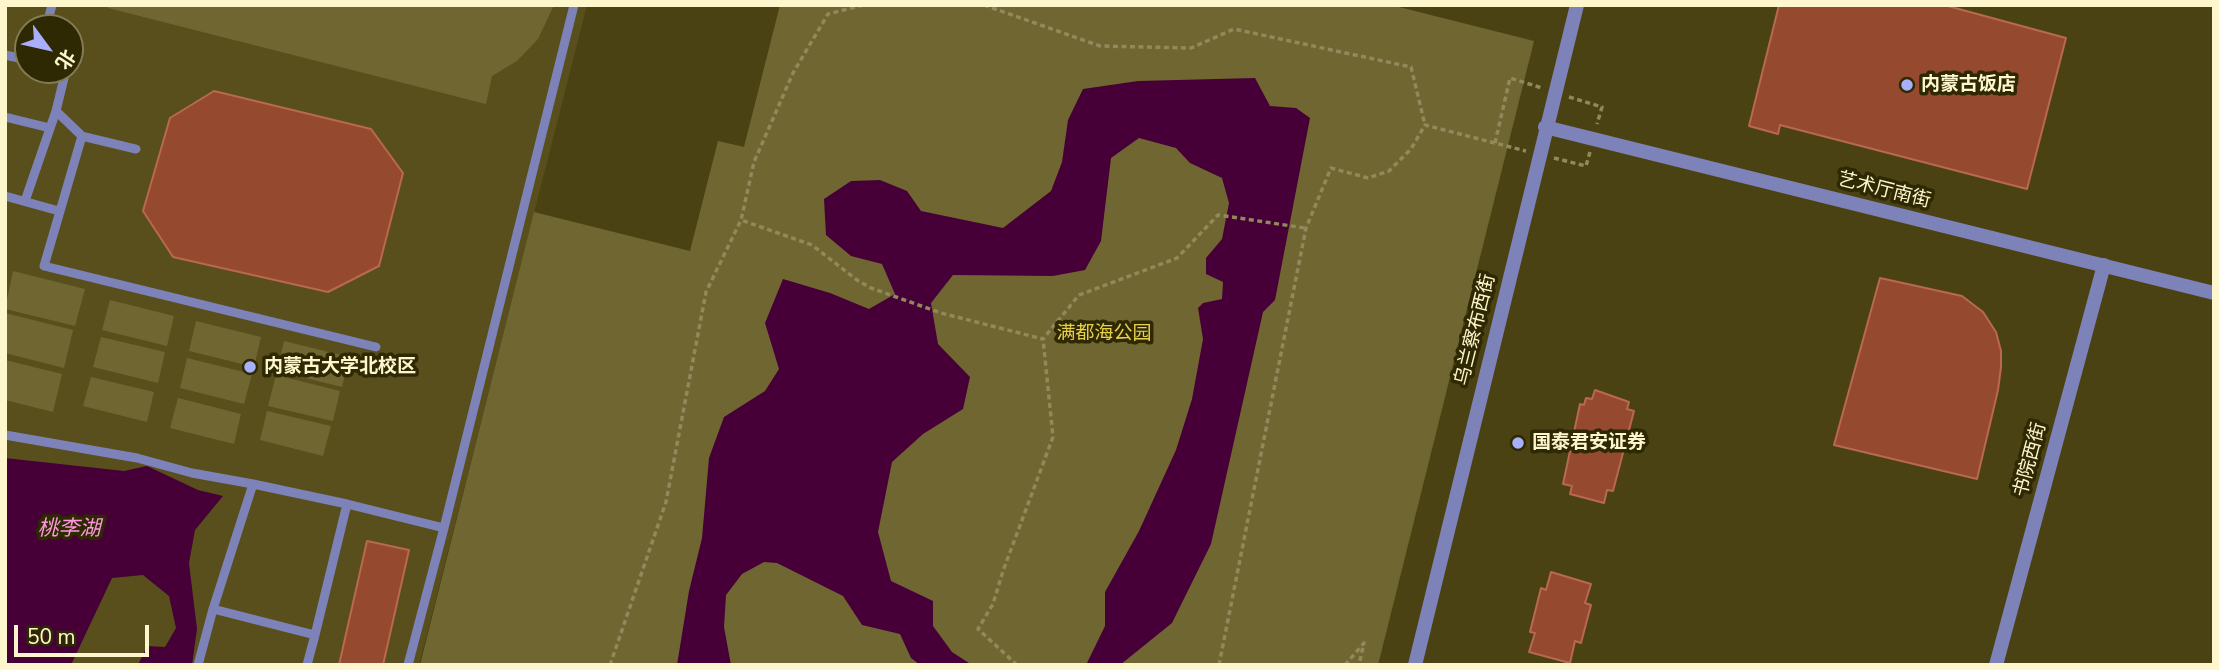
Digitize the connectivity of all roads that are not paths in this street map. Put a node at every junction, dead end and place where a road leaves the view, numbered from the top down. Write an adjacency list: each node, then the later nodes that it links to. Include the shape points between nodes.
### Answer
1 (574, 5): 19 (lane)
2 (1577, 5): 6 (street, 乌兰察布西街)
3 (63, 84): 4 (lane)
4 (56, 111): 7 (lane); 8 (lane)
5 (5, 117): 7 (lane)
6 (1545, 127): 13 (street, 艺术厅南街); 25 (street, 乌兰察布西街)
7 (50, 128): 11 (lane)
8 (82, 136): 9 (lane); 12 (lane)
9 (136, 149)
10 (5, 196): 11 (lane)
11 (26, 201): 12 (lane)
12 (59, 211): 15 (lane, via 44,266)
13 (2104, 265): 14 (street, 艺术厅南街); 26 (street, 书院西街)
14 (2214, 293)
15 (376, 347)
16 (5, 435): 17 (lane)
17 (253, 484): 18 (lane); 20 (lane)
18 (347, 504): 19 (lane); 21 (lane)
19 (444, 528): 24 (lane)
20 (213, 609): 21 (lane); 22 (lane)
21 (315, 635): 23 (lane)
22 (198, 665)
23 (307, 665)
24 (408, 665)
25 (1415, 665)
26 (1996, 665)

